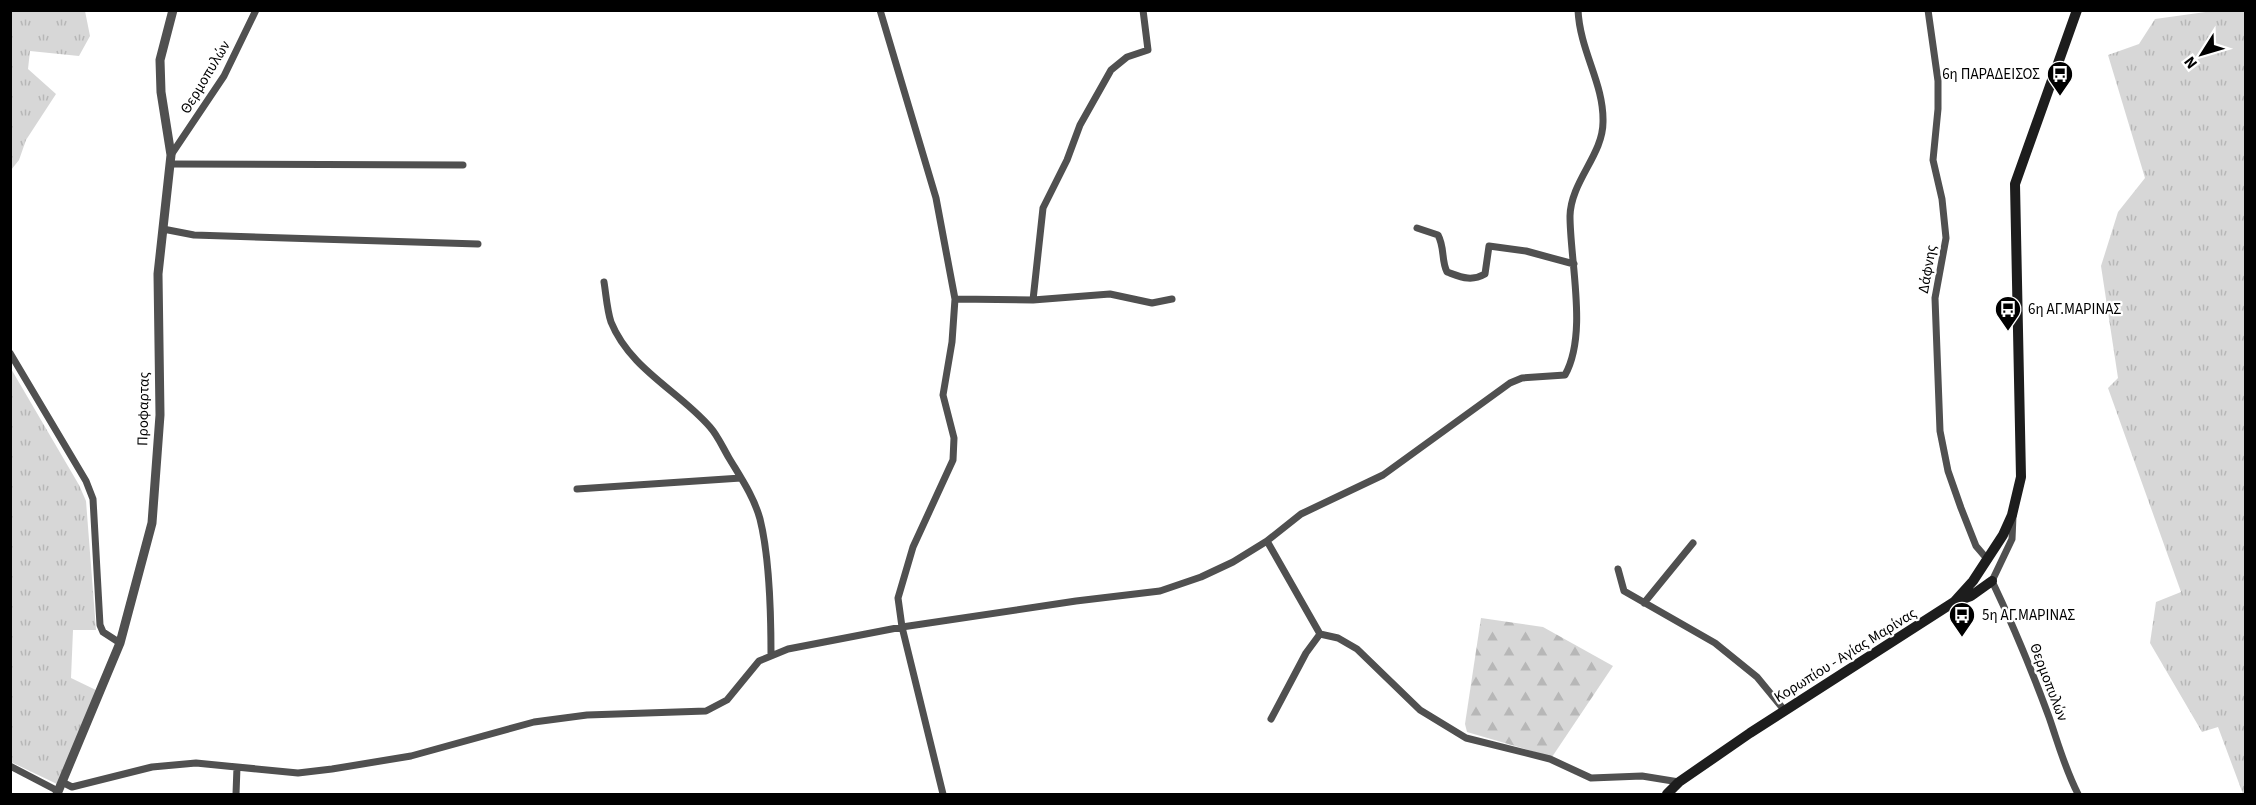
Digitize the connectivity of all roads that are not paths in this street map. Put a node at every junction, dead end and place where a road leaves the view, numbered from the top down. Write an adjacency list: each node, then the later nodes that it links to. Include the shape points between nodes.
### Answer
1 (172, 10): 8 (street, Προφαρτας, via 160,60)
2 (256, 10): 8 (street, Θερμοπυλών, via 224,76)
3 (879, 10): 15 (street, via 936,198)
4 (1143, 10): 17 (street, via 1148,50 1127,57 1111,70 1080,125 1043,208)
5 (1578, 10): 13 (street, via 1586,57 1598,83 1603,123 1602,136 1572,200)
6 (1928, 10): 24 (street, Δάφνης, via 1938,88 1933,160 1946,238 1935,298 1940,431 1961,508 1976,546)
7 (2077, 10): 21 (main road, Κορωπίου - Αγίας Μαρίνας, via 2015,184 2021,477)
8 (170, 160): 9 (street); 11 (street, Προφαρτας)
9 (464, 165)
10 (1417, 228): 13 (street, via 1438,235 1447,272 1465,279 1485,274 1489,246)
11 (163, 229): 12 (street, via 194,235); 31 (street, Προφαρτας, via 158,274 160,416 152,523)
12 (478, 244)
13 (1574, 264): 22 (street, via 1574,352 1565,375 1522,378 1510,383 1383,475 1301,514)
14 (604, 282): 19 (street, via 611,321 624,343 655,379 712,429)
15 (955, 299): 17 (street); 29 (street, via 943,395 954,438 952,460 910,557 898,598)
16 (1172, 299): 17 (street, via 1152,303 1110,294)
17 (1033, 300)
18 (10, 353): 31 (street, via 86,482 95,513 100,625 103,632)
19 (741, 478): 20 (street); 32 (street, via 760,519 771,614)
20 (577, 489)
21 (2012, 515): 24 (main road, Κορωπίου - Αγίας Μαρίνας); 26 (street, via 2012,539)
22 (1267, 541): 29 (street, via 1212,572 1160,591); 30 (street)
23 (1693, 543): 28 (street)
24 (1988, 560): 27 (main road, Κορωπίου - Αγίας Μαρίνας)
25 (1618, 569): 28 (street, via 1624,591)
26 (1992, 581): 27 (main road); 42 (street, Θερμοπυλών, via 2016,632)
27 (1954, 602): 33 (main road, Κορωπίου - Αγίας Μαρίνας)
28 (1644, 603): 33 (street, via 1715,643 1756,677)
29 (902, 627): 32 (street); 40 (street)
30 (1320, 634): 34 (street); 37 (street, via 1338,638 1357,649 1420,710 1466,738 1550,759 1591,778 1642,776)
31 (120, 643): 38 (street, Προφαρτας)
32 (771, 655): 36 (street, via 751,668 727,700 706,711 587,715 534,722 411,756 332,769 298,773)
33 (1785, 711): 37 (main road, Κορωπίου - Αγίας Μαρίνας)
34 (1271, 719)
35 (10, 766): 38 (street)
36 (237, 767): 38 (street, via 196,763 152,767); 39 (street)
37 (1679, 782): 41 (main road, Κορωπίου - Αγίας Μαρίνας)
38 (59, 789)
39 (236, 795)
40 (943, 795)
41 (1667, 795)
42 (2078, 795)

